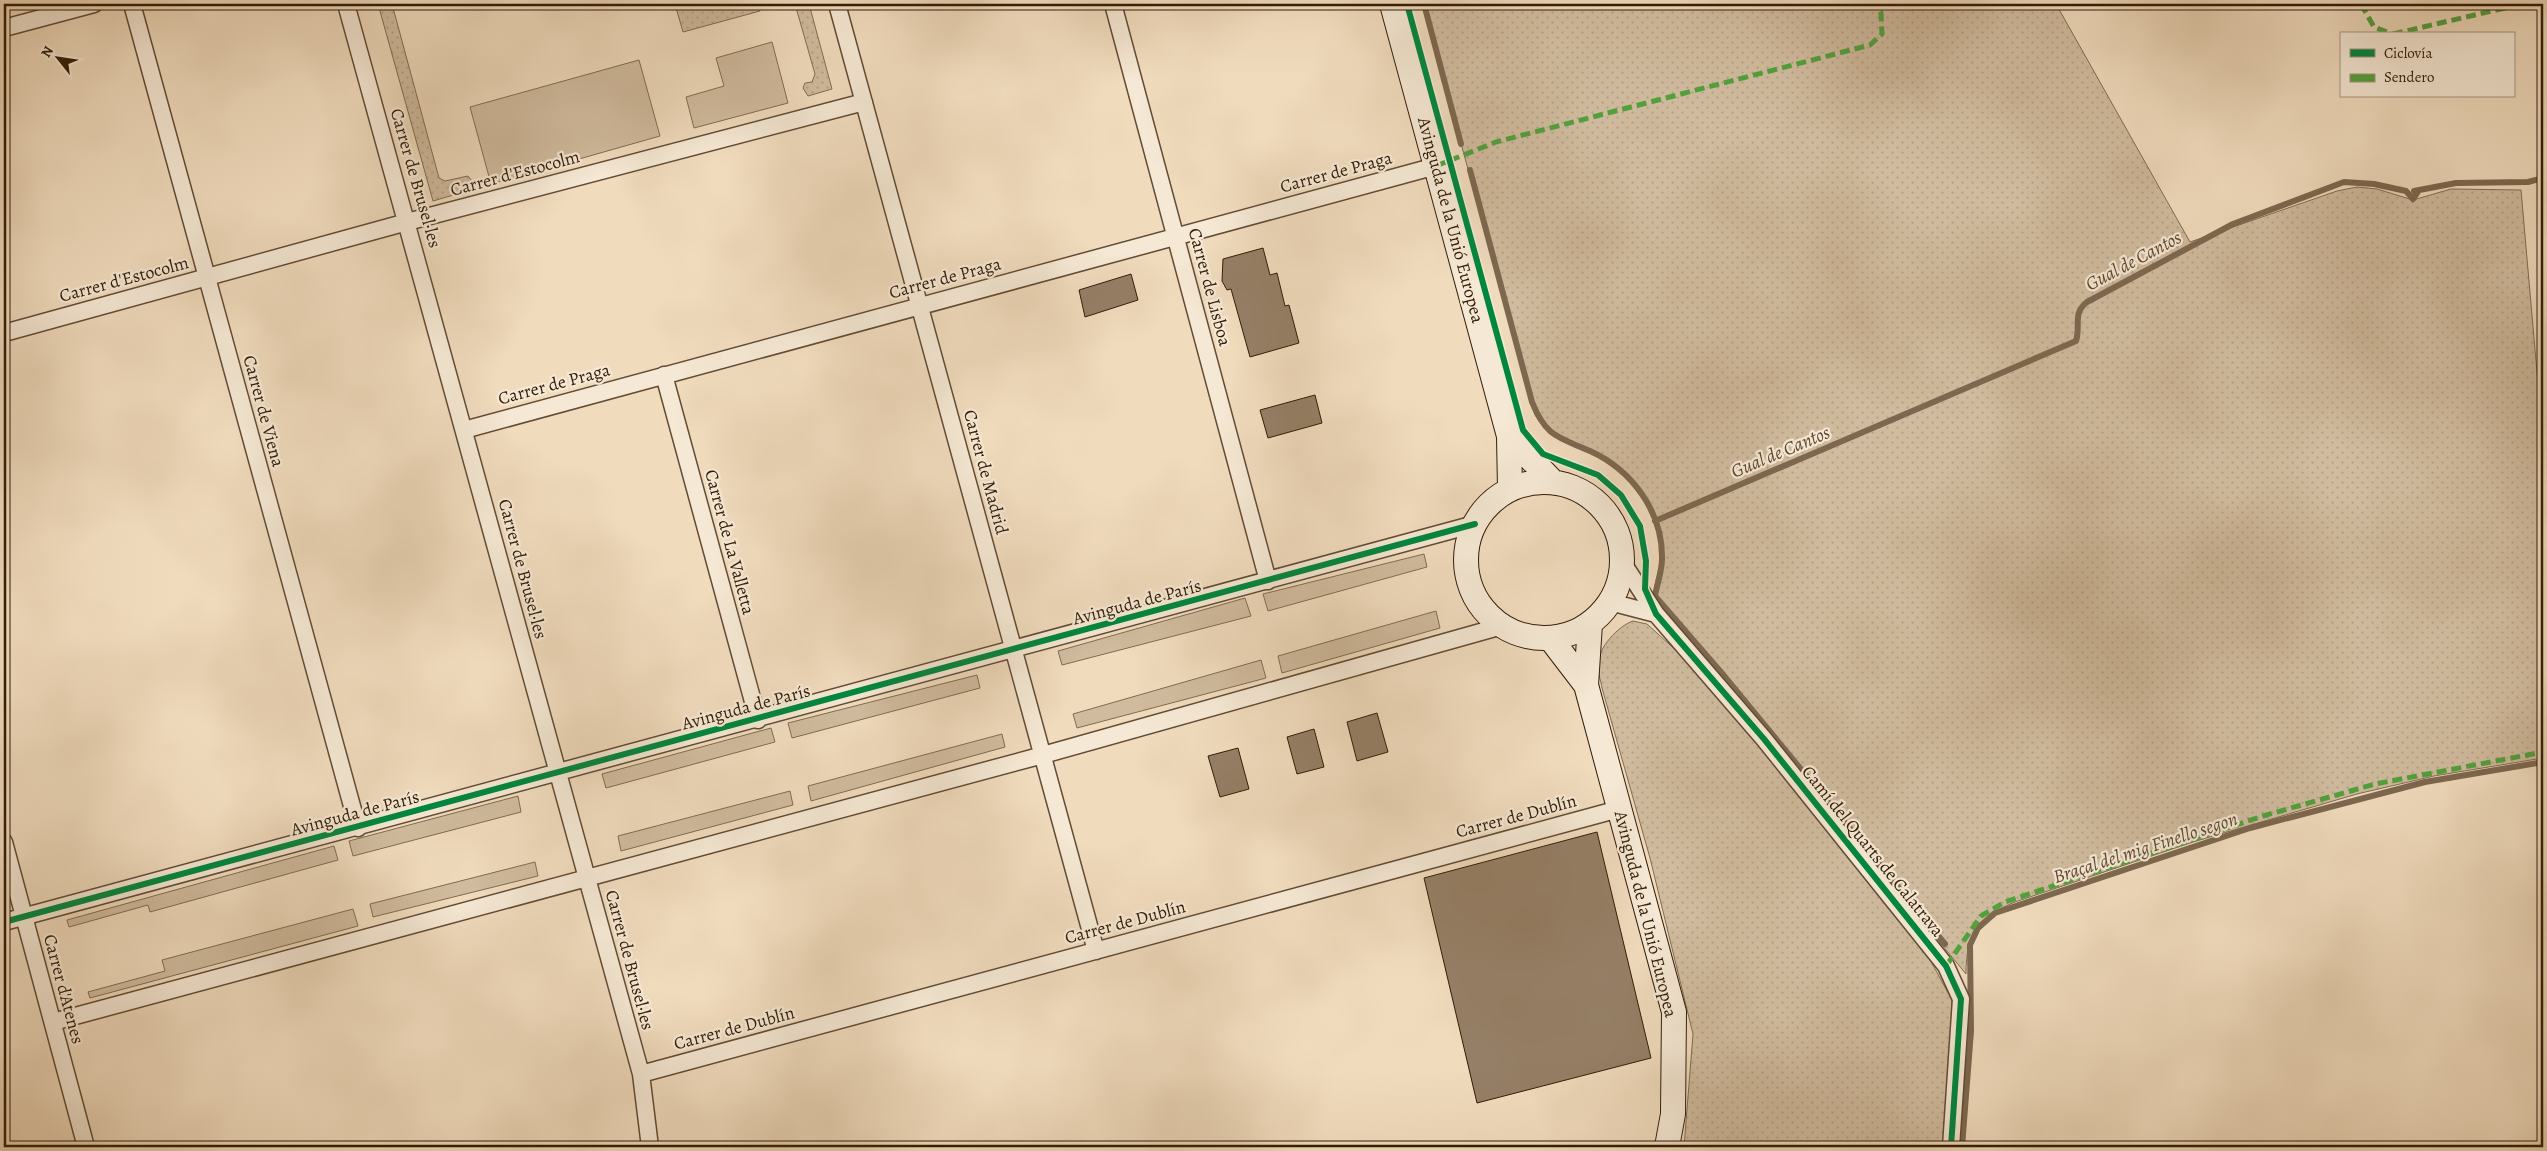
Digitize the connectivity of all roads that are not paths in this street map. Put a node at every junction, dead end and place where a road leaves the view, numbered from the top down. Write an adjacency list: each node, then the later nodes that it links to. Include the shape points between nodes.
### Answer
1 (94, 4): 7 (street)
2 (132, 4): 12 (street, Carrer de Viena)
3 (346, 4): 10 (street, Carrer de Brusel·les)
4 (837, 4): 8 (street, Carrer de Madrid)
5 (1112, 4): 11 (street, Carrer de Lisboa)
6 (1392, 4): 9 (street, Avinguda de la Unió Europea)
7 (4, 28)
8 (864, 102): 10 (street, Carrer d'Estocolm); 13 (street, Carrer de Madrid)
9 (1436, 166): 11 (street, Carrer de Praga); 17 (street, Avinguda de la Unió Europea)
10 (408, 222): 12 (street, Carrer d'Estocolm); 16 (street, Carrer de Brusel·les)
11 (1175, 236): 13 (street, Carrer de Praga); 22 (street, Carrer de Lisboa)
12 (207, 277): 14 (street, Carrer d'Estocolm); 34 (street, Carrer de Viena)
13 (920, 305): 15 (street, Carrer de Praga); 28 (street, Carrer de Madrid)
14 (4, 333)
15 (664, 375): 16 (street, Carrer de Praga); 30 (street, Carrer de La Valletta)
16 (464, 430): 32 (street, Carrer de Brusel·les)
17 (1510, 436): 18 (street, Avinguda de la Unió Europea); 19 (street, Avinguda de la Unió Europea)
18 (1554, 482): 19 (street, via 1524,484); 21 (street, via 1576,488 1601,506 1611,518 1620,540)
19 (1510, 490): 20 (street, via 1495,498)
20 (1474, 524): 22 (street, Avinguda de París); 26 (street, via 1467,546 1466,569 1472,591 1484,611)
21 (1623, 563): 23 (street, via 1619,583); 24 (street, Camí del Quarts de Calatrava)
22 (1268, 582): 28 (street, Avinguda de París)
23 (1610, 602): 24 (street); 25 (street)
24 (1656, 614): 45 (street, Camí del Quarts de Calatrava, via 1764,739 1946,966 1961,999)
25 (1590, 624): 27 (street, via 1564,636); 29 (street, Avinguda de la Unió Europea)
26 (1502, 626): 27 (street, via 1525,636); 31 (street)
27 (1550, 638): 29 (street, Avinguda de la Unió Europea)
28 (1014, 650): 30 (street, Avinguda de París); 31 (street, Carrer de Madrid)
29 (1586, 685): 33 (street, Avinguda de la Unió Europea)
30 (758, 720): 32 (street, Avinguda de París)
31 (1043, 755): 36 (street); 39 (street, Carrer de Madrid)
32 (559, 774): 34 (street, Avinguda de París); 36 (street, Carrer de Brusel·les)
33 (1619, 809): 39 (street, Carrer de Dublín); 44 (street, Avinguda de la Unió Europea, via 1674,1012 1673,1114)
34 (358, 828): 37 (street, Avinguda de París)
35 (4, 842): 37 (street, Carrer d'Atenes)
36 (587, 878): 40 (street); 41 (street, Carrer de Brusel·les)
37 (24, 919): 38 (street, Avinguda de París); 40 (street, Carrer d'Atenes)
38 (4, 922)
39 (1096, 951): 41 (street, Carrer de Dublín)
40 (52, 1022): 42 (street, Carrer d'Atenes)
41 (641, 1074): 43 (street, Carrer de Brusel·les)
42 (86, 1147)
43 (650, 1147)
44 (1668, 1147)
45 (1951, 1147)

